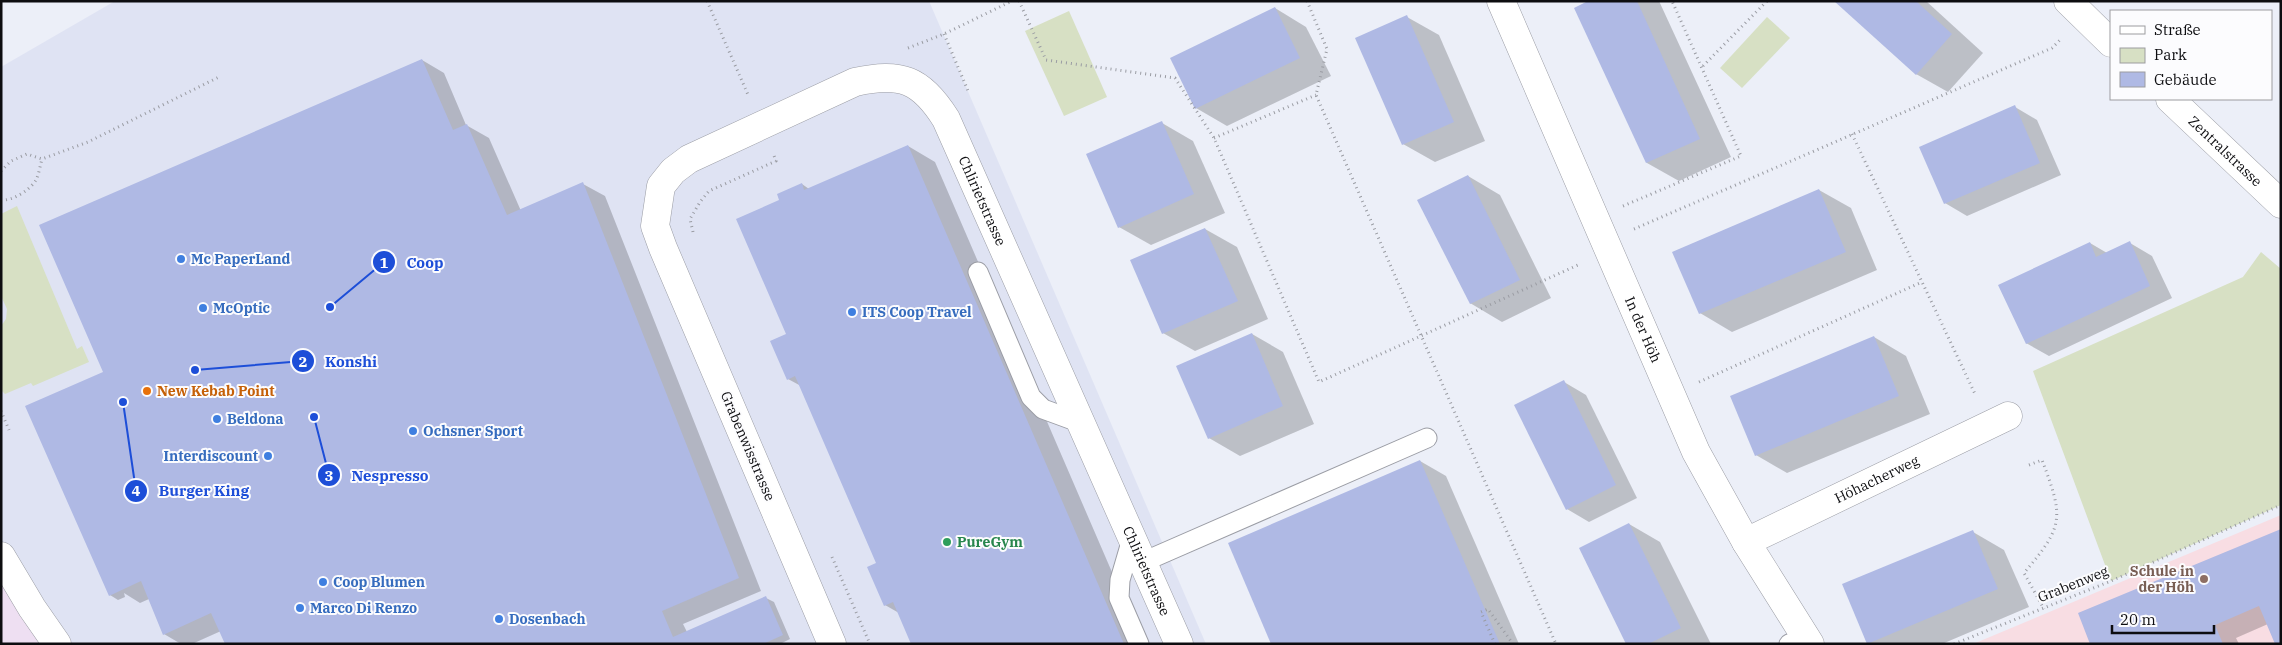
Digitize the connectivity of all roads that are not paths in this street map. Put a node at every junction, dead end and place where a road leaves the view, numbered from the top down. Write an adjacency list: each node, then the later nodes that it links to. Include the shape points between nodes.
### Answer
1 (1501, 1): 11 (street, In der Höh, via 1696,452)
2 (2076, 9): 3 (street)
3 (2110, 42)
4 (2171, 100): 5 (street, Zentralstrasse)
5 (2281, 204)
6 (663, 248): 9 (street, Chlirietstrasse, via 655,226 661,186 673,171 690,159 855,82 876,77 903,79 917,85 933,99 946,119); 16 (street, Grabenwisstrasse)
7 (978, 272): 9 (lane, via 1032,396 1043,409)
8 (1998, 420): 11 (street, Höhacherweg)
9 (1081, 423): 12 (street, Chlirietstrasse)
10 (1427, 438): 12 (lane)
11 (1746, 542): 14 (street, In der Höh)
12 (1137, 550): 17 (lane, via 1120,580 1120,598); 18 (street, Chlirietstrasse)
13 (1, 556): 15 (street)
14 (1802, 641)
15 (57, 644)
16 (832, 644)
17 (1139, 644)
18 (1179, 644)

